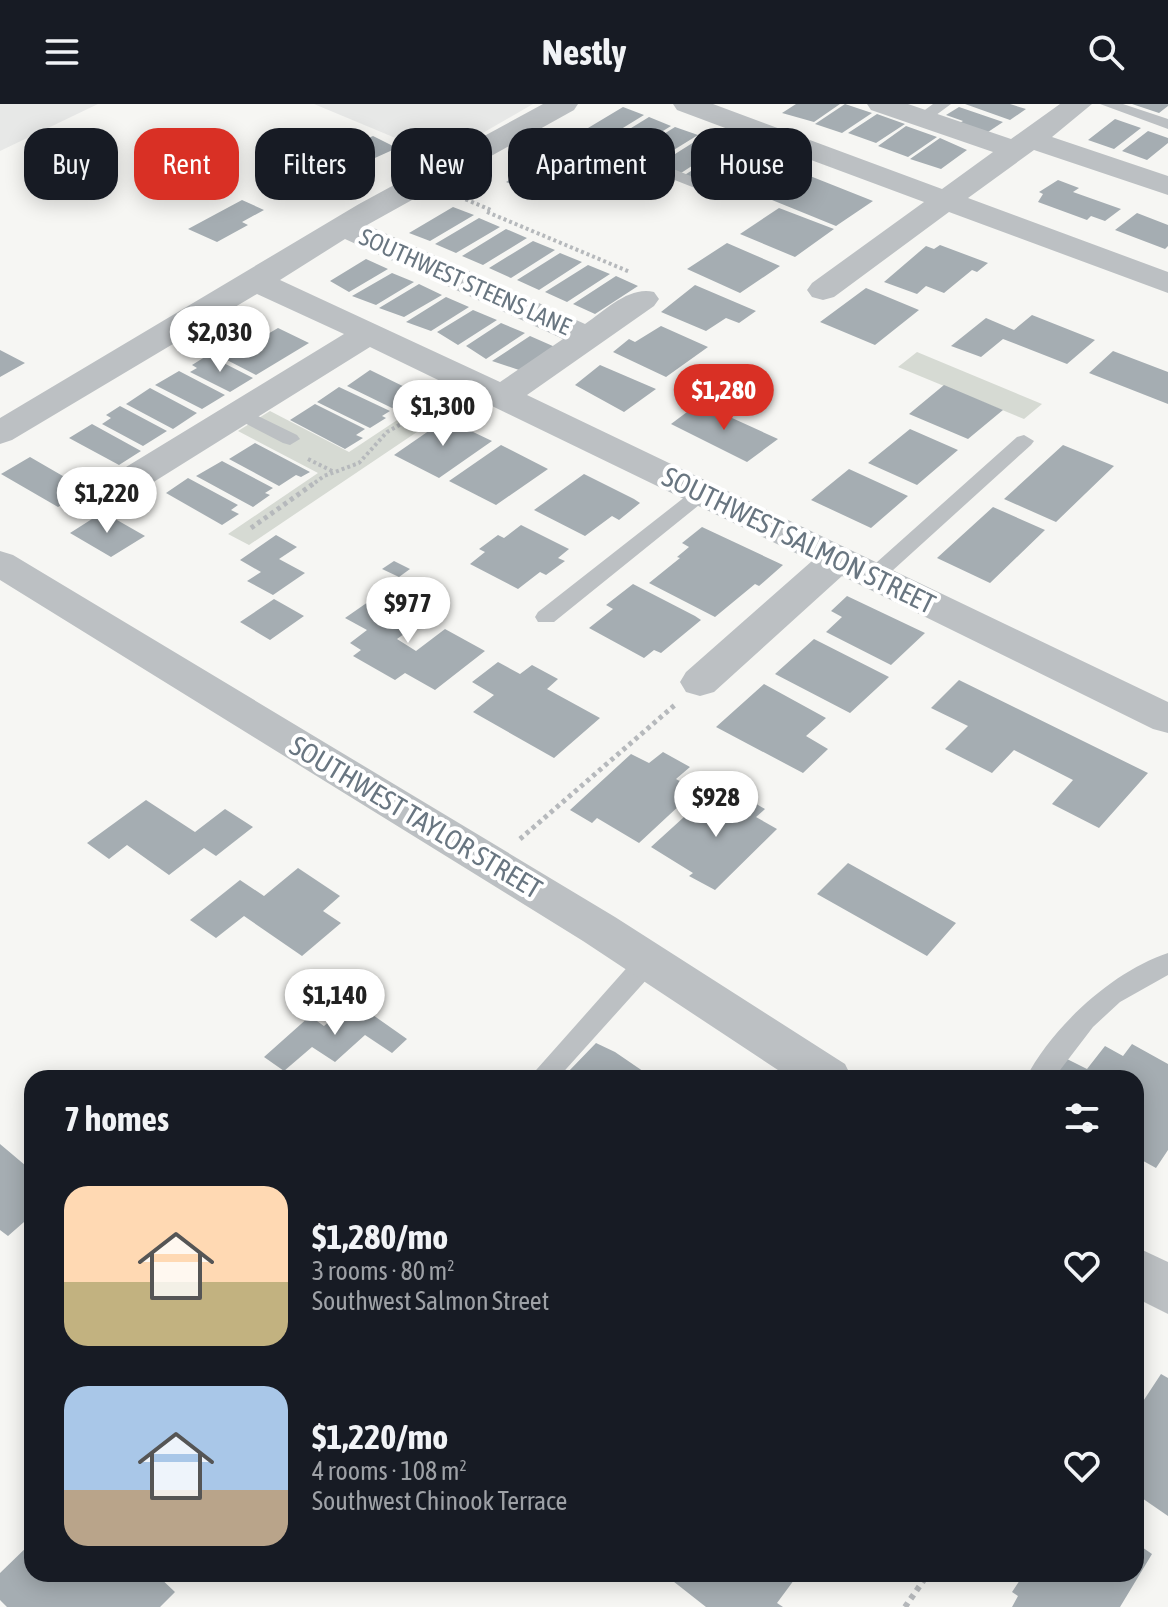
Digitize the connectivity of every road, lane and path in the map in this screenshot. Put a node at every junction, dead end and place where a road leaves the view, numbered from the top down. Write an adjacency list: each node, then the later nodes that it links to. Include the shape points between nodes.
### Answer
1 (564, 104): 14 (street)
2 (687, 104): 8 (street)
3 (881, 104): 6 (street)
4 (1078, 104): 9 (street)
5 (1108, 104): 7 (lane)
6 (933, 111): 9 (street)
7 (1168, 124)
8 (752, 128)
9 (1023, 145): 11 (street); 12 (street)
10 (812, 150): 12 (street)
11 (1168, 186)
12 (947, 201): 16 (street); 18 (street)
13 (491, 210): 17 (path, via 487,212)
14 (343, 226): 15 (street); 20 (street, SOUTHWEST STEENS LANE)
15 (256, 281): 19 (street, SOUTHWEST SALMON STREET); 24 (street)
16 (1168, 283)
17 (636, 285): 20 (street)
18 (823, 290)
19 (369, 333): 21 (street, SOUTHWEST SALMON STREET); 23 (street)
20 (587, 337): 22 (street)
21 (470, 381): 22 (street, SOUTHWEST SALMON STREET); 29 (path, via 387,432 359,463 324,476)
22 (502, 396): 28 (street, SOUTHWEST SALMON STREET)
23 (240, 413): 25 (lane); 27 (street)
24 (0, 433)
25 (290, 439)
26 (1024, 441): 32 (lane)
27 (139, 475)
28 (702, 493): 30 (street, SOUTHWEST SALMON STREET); 33 (lane)
29 (251, 528)
30 (838, 559): 32 (street, SOUTHWEST SALMON STREET); 34 (street)
31 (0, 563): 36 (street, SOUTHWEST TAYLOR STREET)
32 (874, 576): 35 (street, SOUTHWEST SALMON STREET)
33 (546, 617)
34 (700, 682): 36 (path)
35 (1168, 719)
36 (493, 864): 37 (street, SOUTHWEST TAYLOR STREET)
37 (648, 961): 39 (lane); 40 (street, SOUTHWEST TAYLOR STREET)
38 (1168, 963): 41 (lane, via 1111,995)
39 (549, 1070)
40 (816, 1070)
41 (1045, 1070)
42 (922, 1582): 43 (path)
43 (905, 1607)

